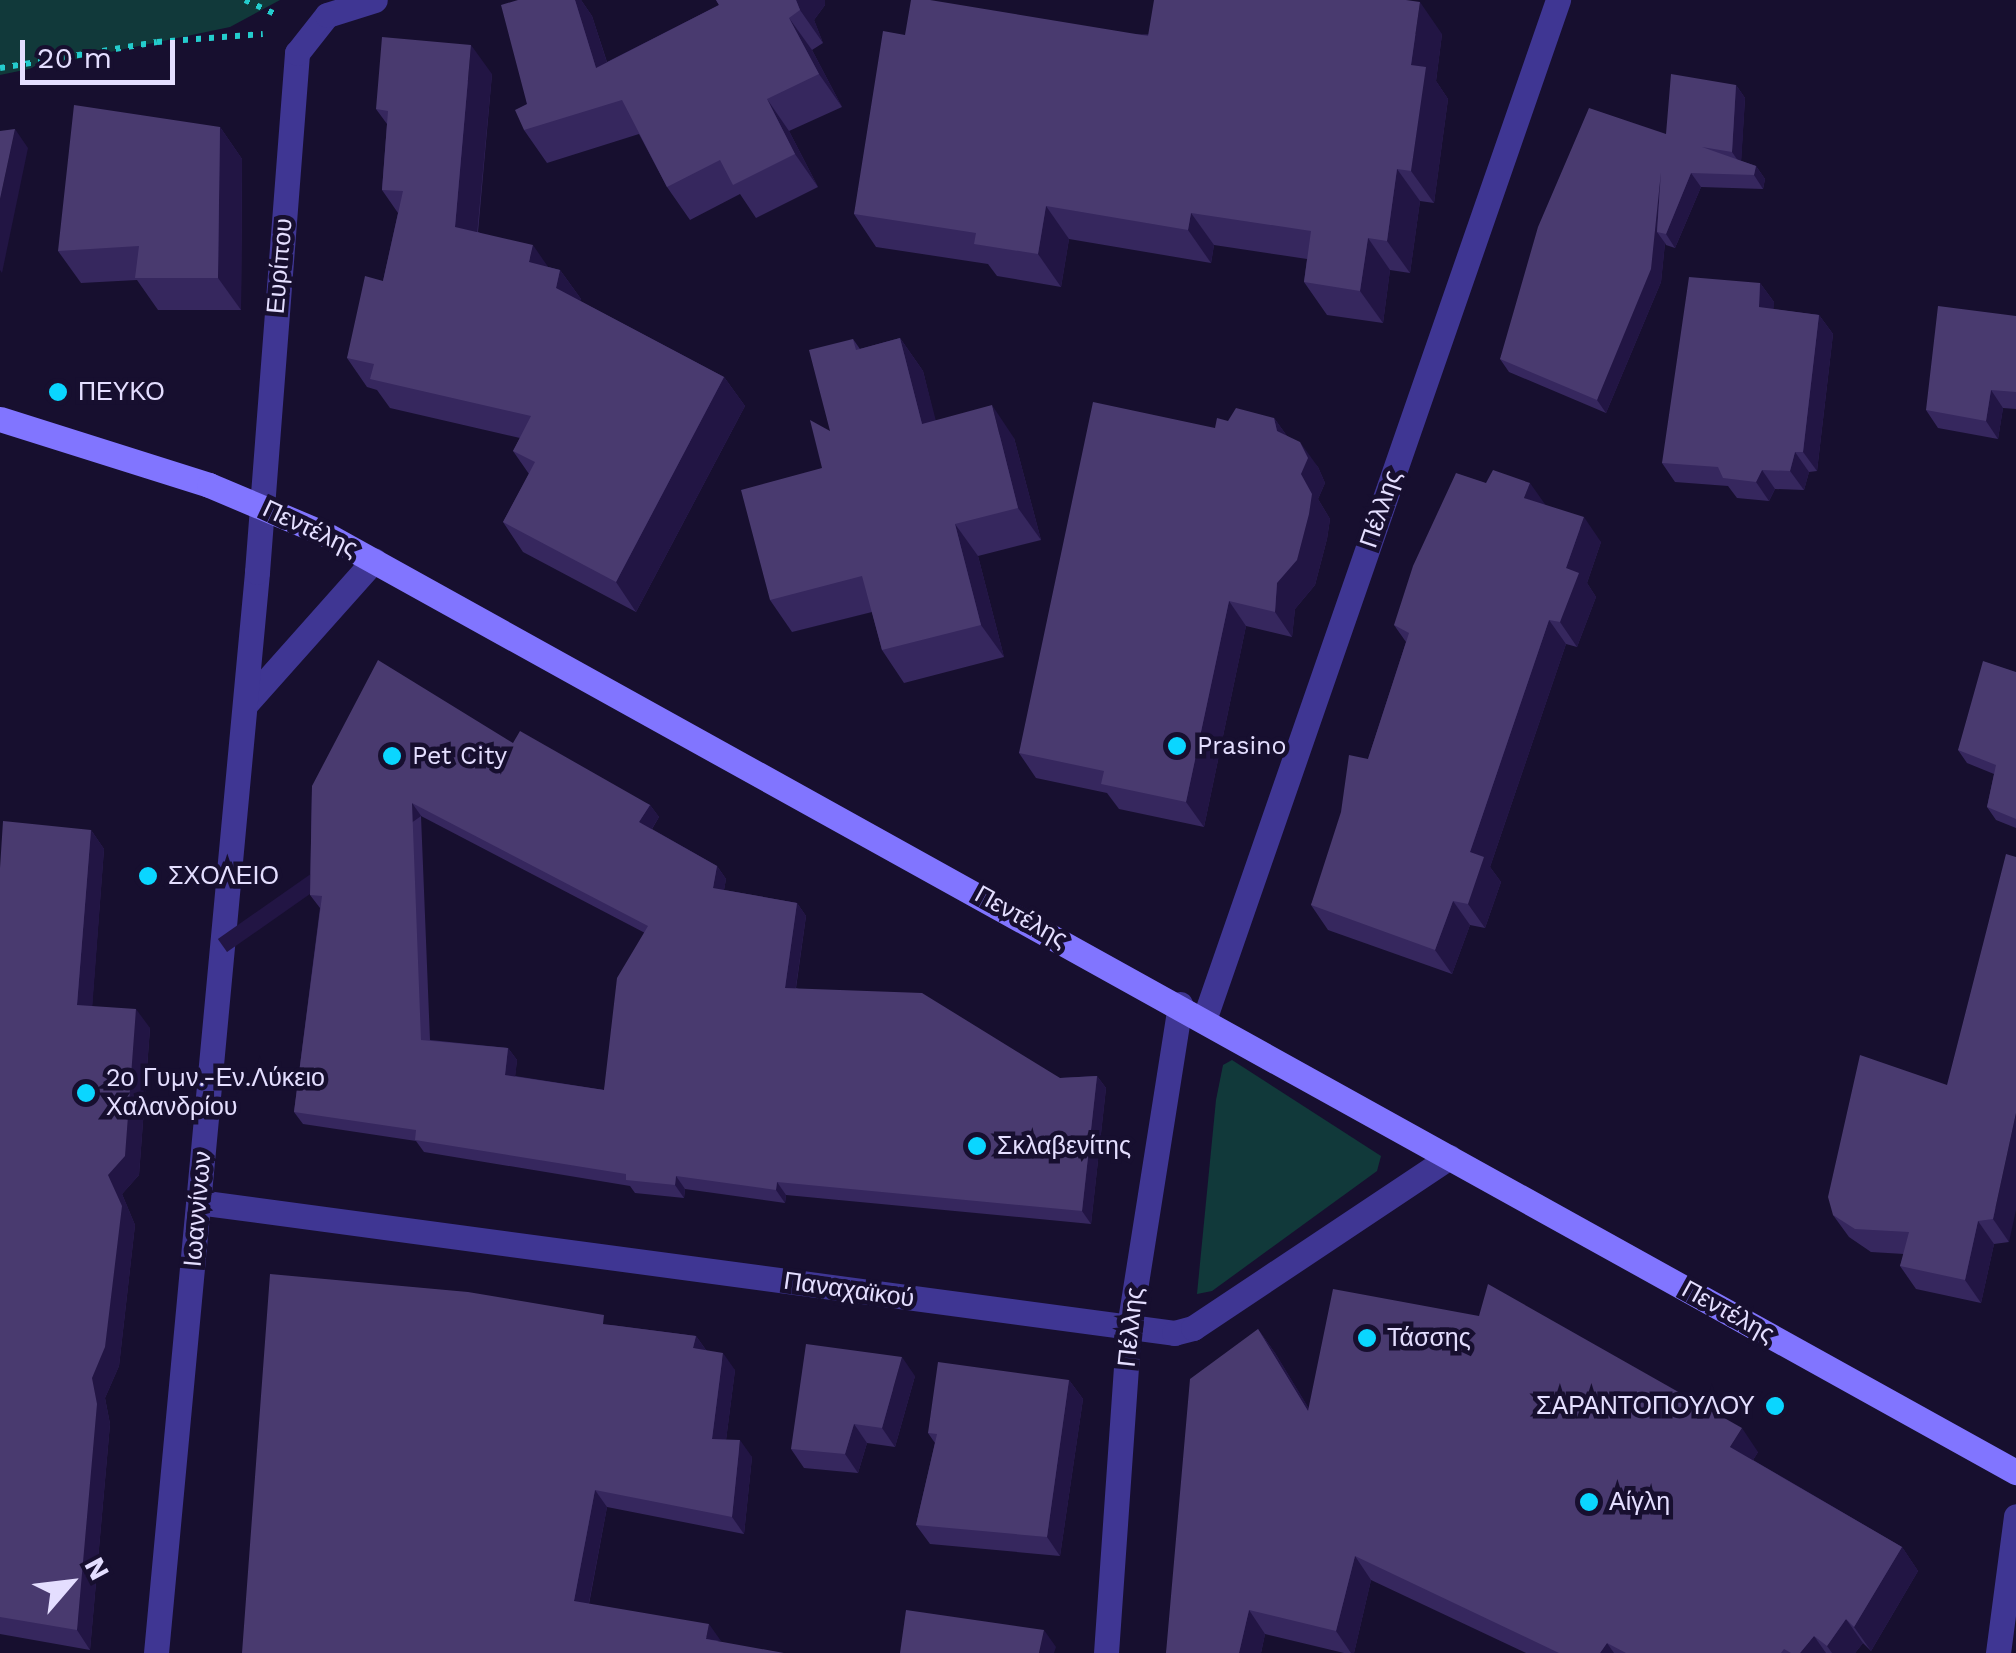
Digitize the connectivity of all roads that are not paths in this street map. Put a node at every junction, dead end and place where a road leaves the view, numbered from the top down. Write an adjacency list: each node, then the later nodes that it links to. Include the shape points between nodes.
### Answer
1 (376, 0): 4 (street, Ευρίπου, via 327,14 297,53)
2 (1558, 0): 8 (street, Πέλλης)
3 (0, 419): 4 (main road, Πεντέλης)
4 (260, 505): 5 (main road, Πεντέλης); 6 (street, Ιωαννίνων)
5 (374, 560): 6 (street); 7 (main road, Πεντέλης)
6 (244, 705): 10 (street, Ιωαννίνων)
7 (1180, 1004): 8 (main road, Πεντέλης); 11 (street, Πέλλης)
8 (1205, 1018): 9 (main road, Πεντέλης)
9 (1450, 1157): 11 (street, Παναχαϊκού, via 1192,1328); 12 (main road, Πεντέλης)
10 (198, 1202): 11 (street, Παναχαϊκού); 14 (street, Ιωαννίνων)
11 (1129, 1328): 15 (street, Πέλλης)
12 (2016, 1472)
13 (2016, 1516): 16 (street)
14 (156, 1653)
15 (1106, 1653)
16 (1998, 1653)

